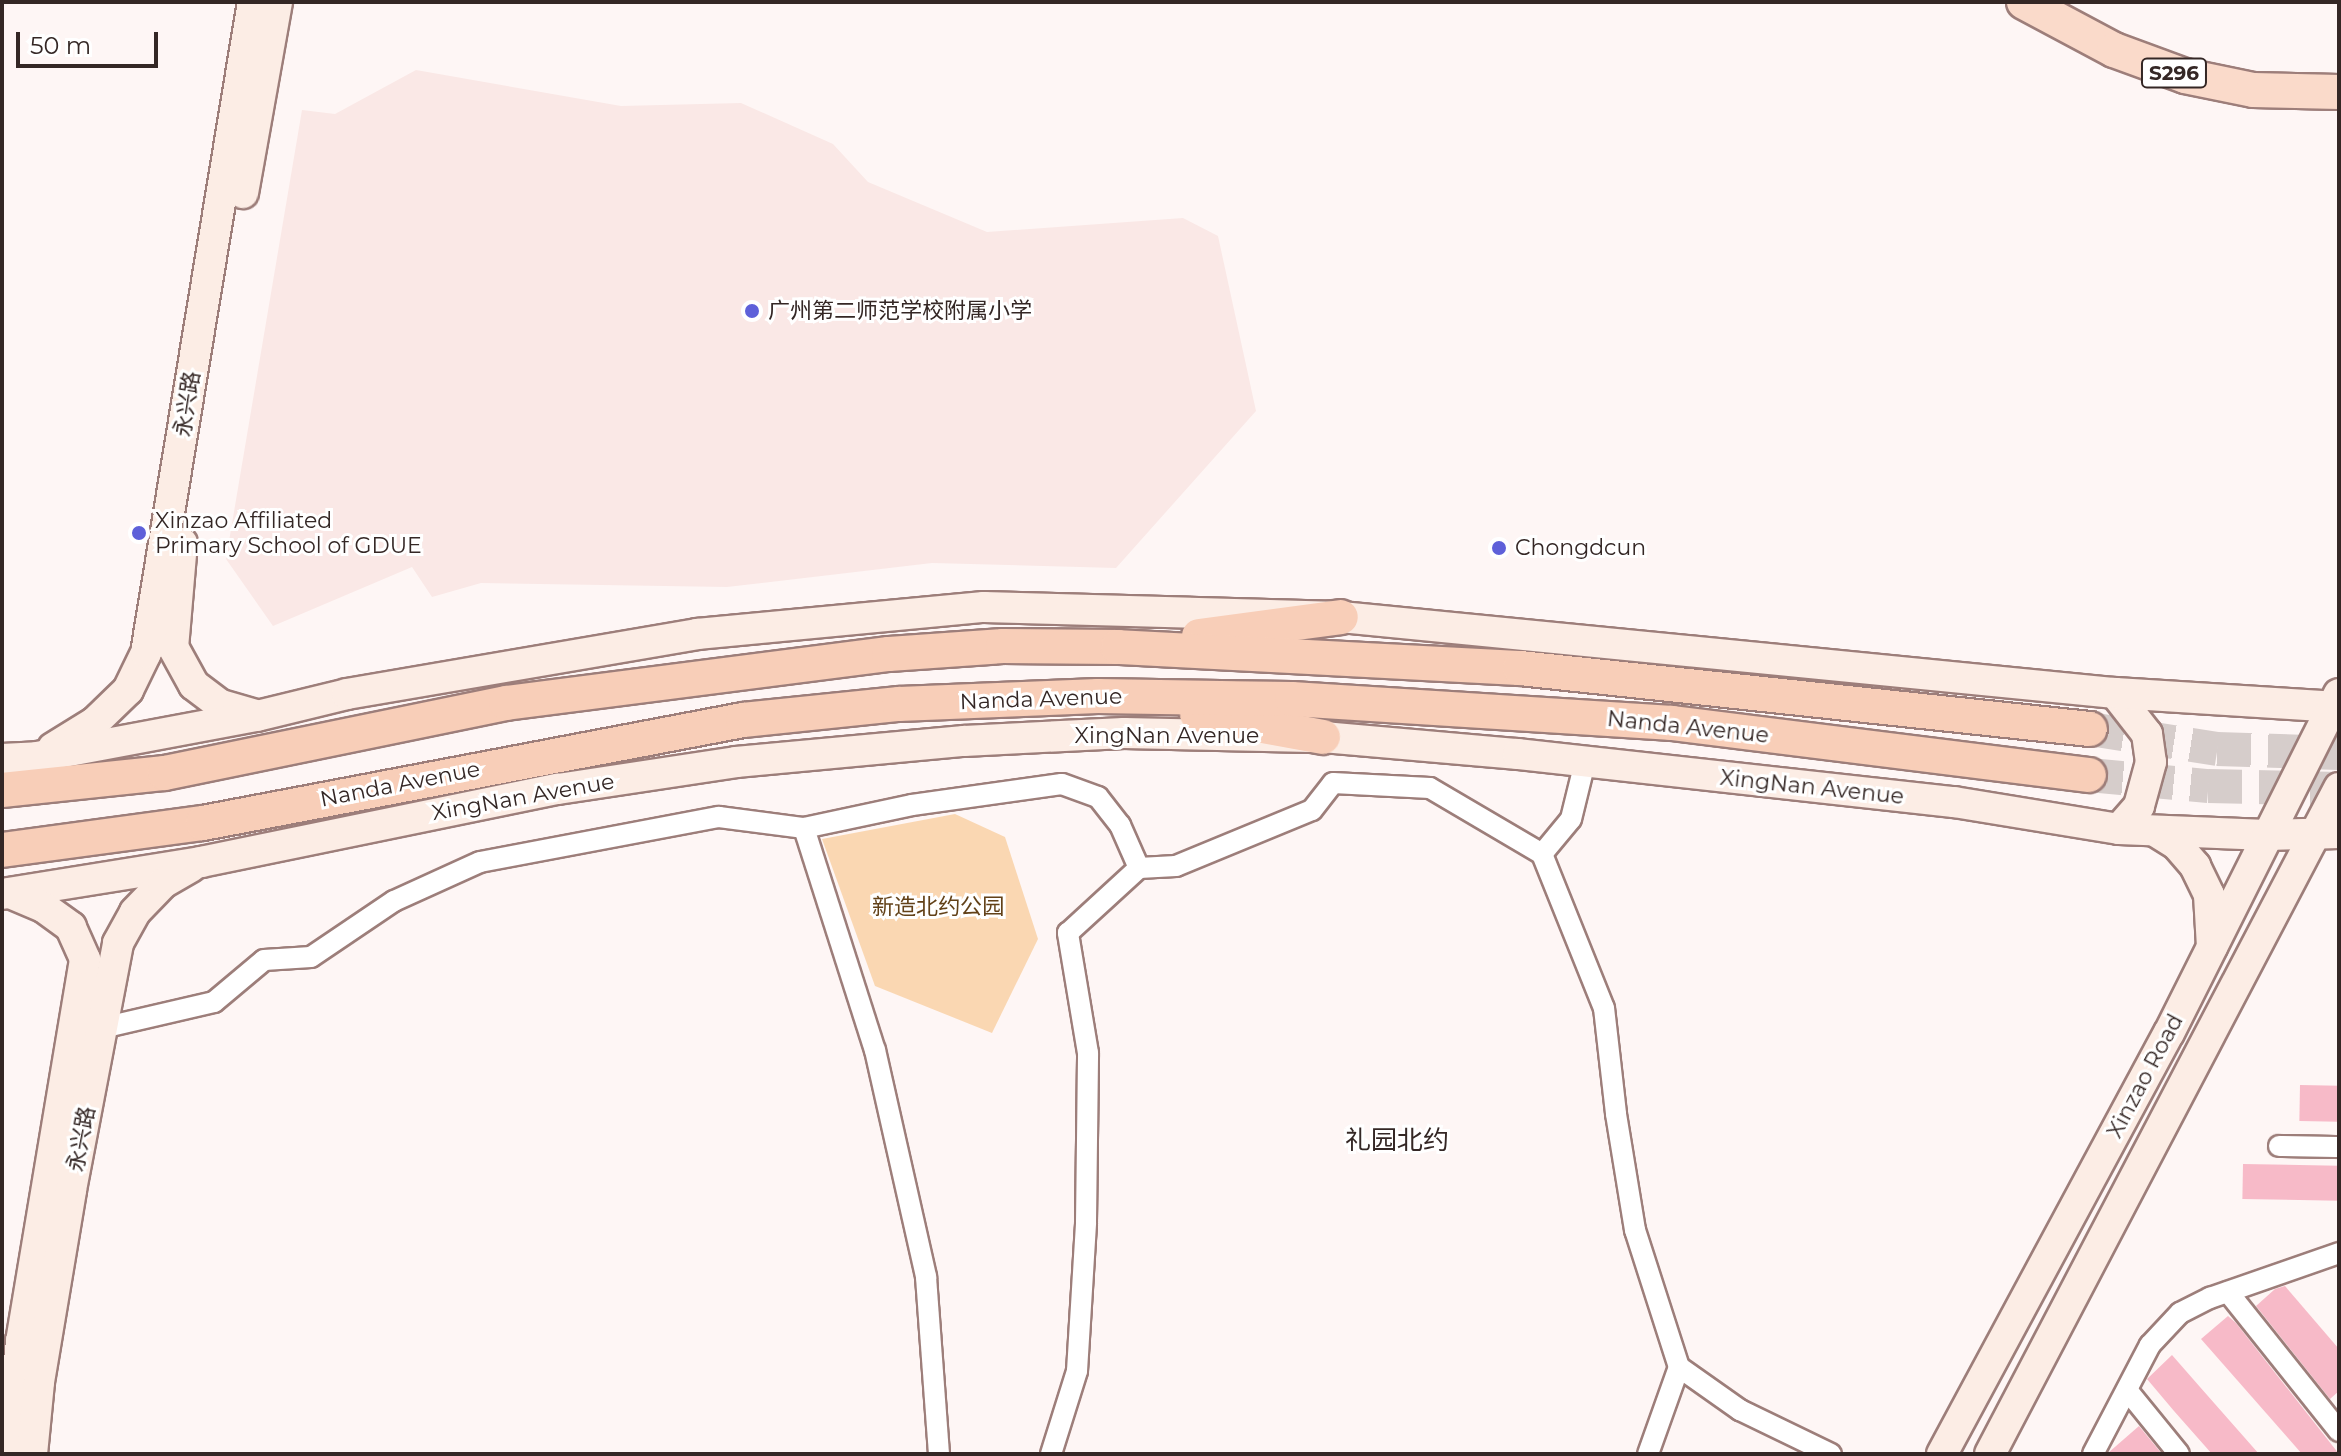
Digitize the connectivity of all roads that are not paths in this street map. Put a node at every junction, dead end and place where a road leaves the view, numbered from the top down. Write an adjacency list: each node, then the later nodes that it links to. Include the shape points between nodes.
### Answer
1 (253, 2): 13 (main road, 永兴路, via 146,653 128,690 95,722)
2 (277, 2): 10 (main road, 永兴路, via 182,542 173,647 194,685 221,705)
3 (2024, 2): 4 (main road, S296, via 2114,50 2185,76 2253,90)
4 (2339, 92)
5 (1341, 617): 6 (highway); 7 (main road); 10 (main road, via 984,607 697,634 347,694)
6 (1118, 647): 11 (highway, Nanda Avenue, via 1520,668); 18 (highway, Nanda Avenue, via 1003,646 889,654 506,703 165,773)
7 (2115, 693): 9 (main road); 20 (main road, via 2147,734 2151,762 2139,806)
8 (1098, 696): 12 (highway); 16 (highway, Nanda Avenue, via 1292,699 1657,722); 24 (highway, Nanda Avenue, via 899,704 743,720 203,823)
9 (2337, 703): 23 (main road, Xinzao Road)
10 (257, 716): 13 (main road)
11 (2090, 729)
12 (1323, 737): 15 (main road, XingNan Avenue); 26 (main road, XingNan Avenue, via 1095,735 736,762 558,789)
13 (37, 757): 14 (main road)
14 (2, 759)
15 (1585, 762): 20 (main road, XingNan Avenue, via 1954,802); 25 (street, via 1571,819)
16 (2089, 775)
17 (2339, 788): 22 (main road, Xinzao Road)
18 (2, 790)
19 (804, 828): 27 (street, via 912,805 1062,784 1098,797 1120,825); 30 (street, via 719,817 480,862 394,901 311,957 264,960 214,1002); 40 (street, via 875,1050 926,1277)
20 (2119, 829): 21 (main road, XingNan Avenue)
21 (2155, 831): 23 (main road, XingNan Avenue); 29 (main road, via 2195,866 2209,895)
22 (2327, 832): 23 (main road, XingNan Avenue); 45 (main road, Xinzao Road)
23 (2267, 835): 29 (main road, Xinzao Road)
24 (2, 850)
25 (1542, 854): 27 (street, via 1430,788 1333,783 1312,810 1176,866); 35 (street, via 1604,1008 1635,1230)
26 (201, 862): 28 (main road, XingNan Avenue); 30 (main road, 永兴路, via 163,883 135,912 118,943)
27 (1139, 868): 41 (street, via 1068,933 1088,1053 1086,1222 1077,1371)
28 (6, 893): 30 (main road, 永兴路, via 43,907 71,927 85,959)
29 (2212, 949): 44 (main road, Xinzao Road)
30 (88, 1027): 38 (main road, 永兴路, via 21,1342); 39 (main road, 永兴路)
31 (2279, 1146): 32 (street)
32 (2339, 1147)
33 (2339, 1253): 34 (street)
34 (2228, 1292): 36 (street, via 2180,1313 2150,1345); 37 (street)
35 (1679, 1367): 42 (street); 43 (street, via 1740,1410)
36 (2127, 1390): 46 (street); 47 (street)
37 (2339, 1431)
38 (9, 1454)
39 (32, 1454)
40 (939, 1454)
41 (1051, 1454)
42 (1648, 1454)
43 (1831, 1454)
44 (1942, 1454)
45 (1990, 1454)
46 (2093, 1454)
47 (2179, 1454)

